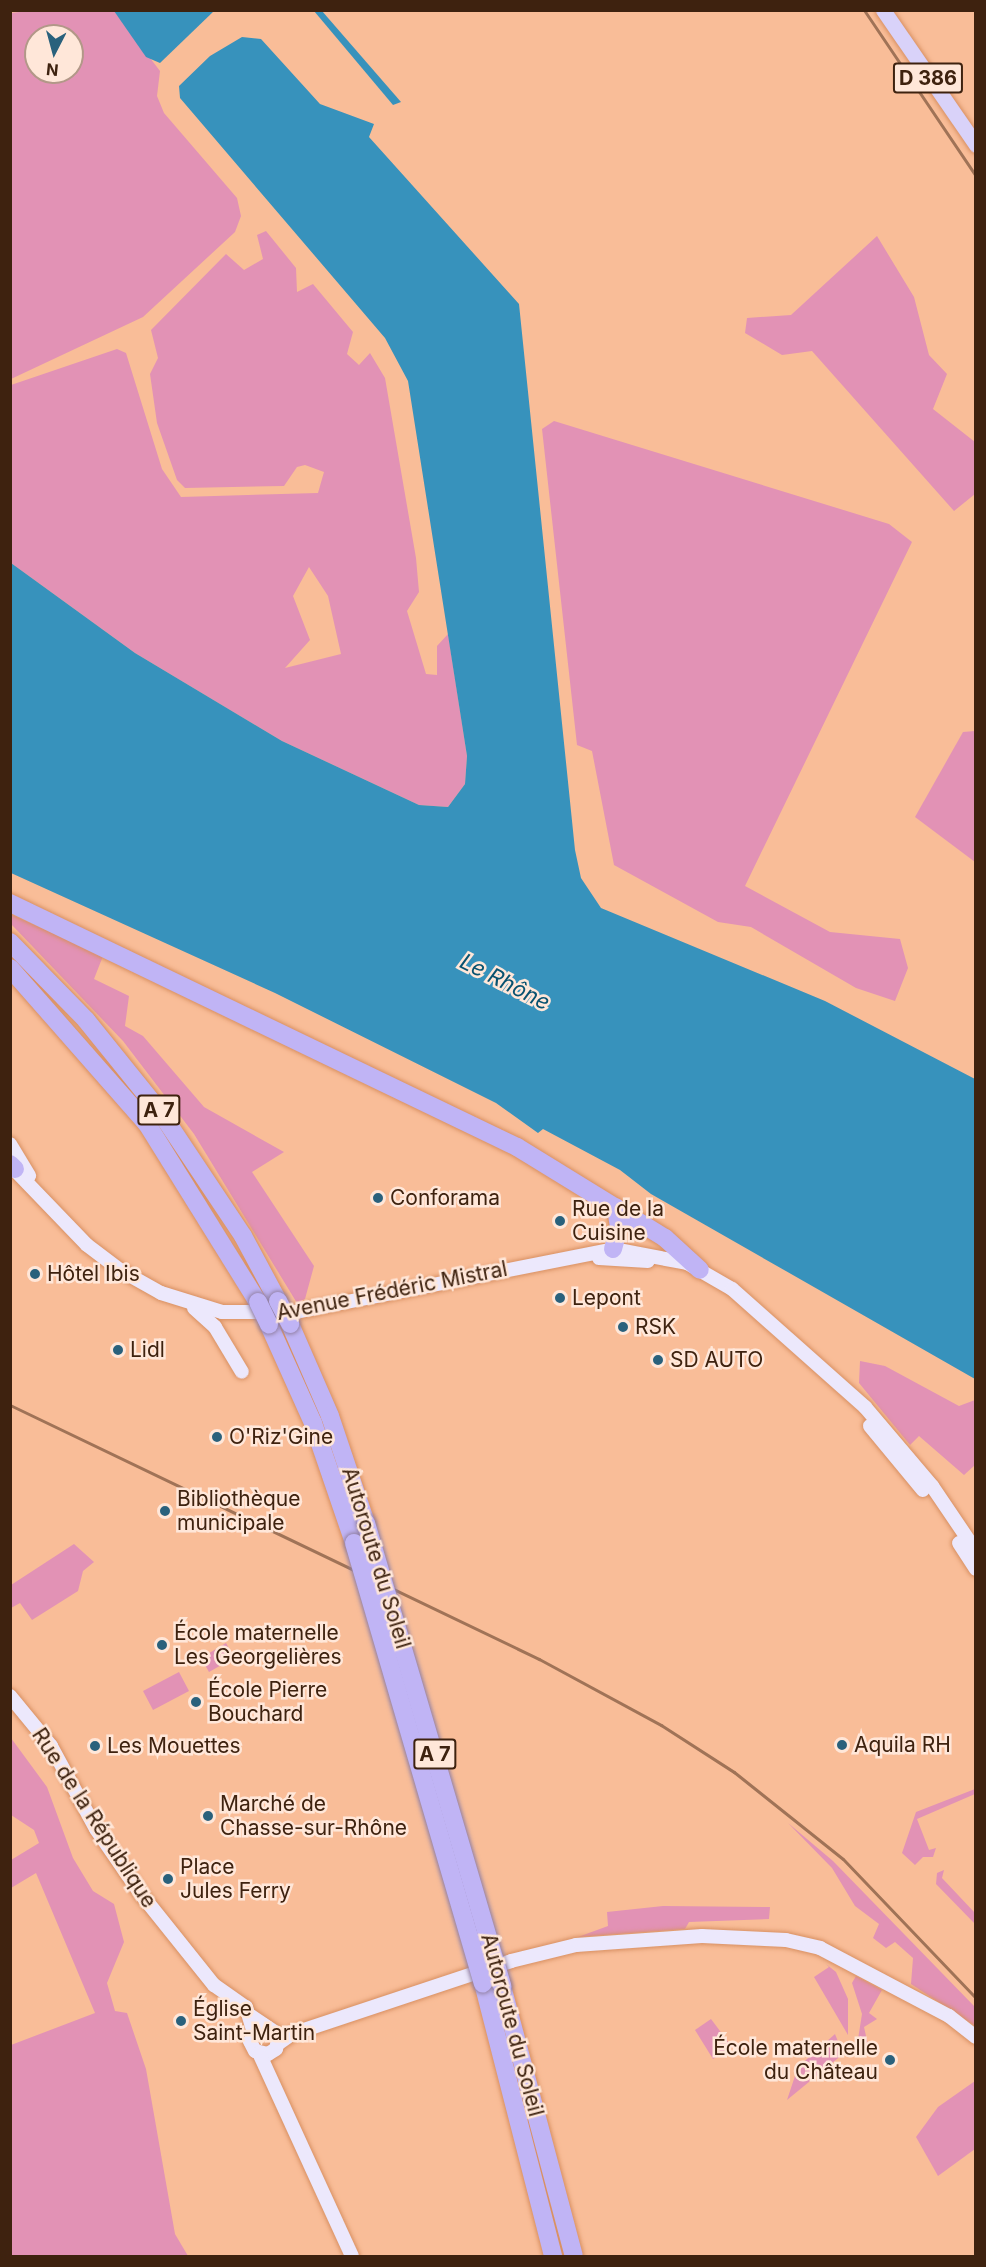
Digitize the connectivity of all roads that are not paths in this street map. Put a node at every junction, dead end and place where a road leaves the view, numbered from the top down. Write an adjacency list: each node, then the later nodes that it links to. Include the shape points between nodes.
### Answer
1 (883, 10): 4 (main road, D 386)
2 (895, 10): 3 (main road, D 386)
3 (975, 131)
4 (975, 145)
5 (10, 903): 11 (highway, via 486,1131)
6 (10, 942): 28 (highway, Autoroute du Soleil / A 7, bridge, via 86,1020 161,1113 243,1236 290,1324 330,1416 366,1523 502,1986)
7 (10, 968): 27 (highway, Autoroute du Soleil / A 7, bridge, via 147,1124 258,1302 321,1442 483,1983)
8 (10, 1144): 10 (main road, Avenue Frédéric Mistral)
9 (12, 1166): 10 (main road, Avenue Frédéric Mistral)
10 (33, 1183): 15 (main road, Avenue Frédéric Mistral, via 104,1259)
11 (616, 1207): 12 (highway, via 619,1227); 14 (highway, via 687,1254)
12 (613, 1249): 13 (main road, Avenue Frédéric Mistral); 14 (main road, Avenue Frédéric Mistral, via 653,1253)
13 (580, 1256): 15 (main road, Avenue Frédéric Mistral, via 296,1312 231,1313); 16 (main road, Avenue Frédéric Mistral, via 671,1267)
14 (700, 1270): 16 (main road, Avenue Frédéric Mistral)
15 (185, 1302): 17 (main road, via 208,1319)
16 (746, 1303): 18 (main road, Avenue Frédéric Mistral)
17 (242, 1372)
18 (836, 1382): 19 (main road, Avenue Frédéric Mistral, via 900,1447); 20 (main road, Avenue Frédéric Mistral, via 925,1492)
19 (975, 1551)
20 (975, 1569)
21 (10, 1696): 22 (main road, Rue de la République, via 51,1746 96,1829 141,1894 201,1971)
22 (256, 2024): 23 (main road, Rue de la République); 25 (main road, via 251,2045)
23 (278, 2037): 24 (main road, via 555,1950 702,1935 786,1940 820,1948 950,2016); 25 (main road)
24 (975, 2037)
25 (264, 2058): 26 (main road)
26 (352, 2256)
27 (553, 2256)
28 (574, 2256)

